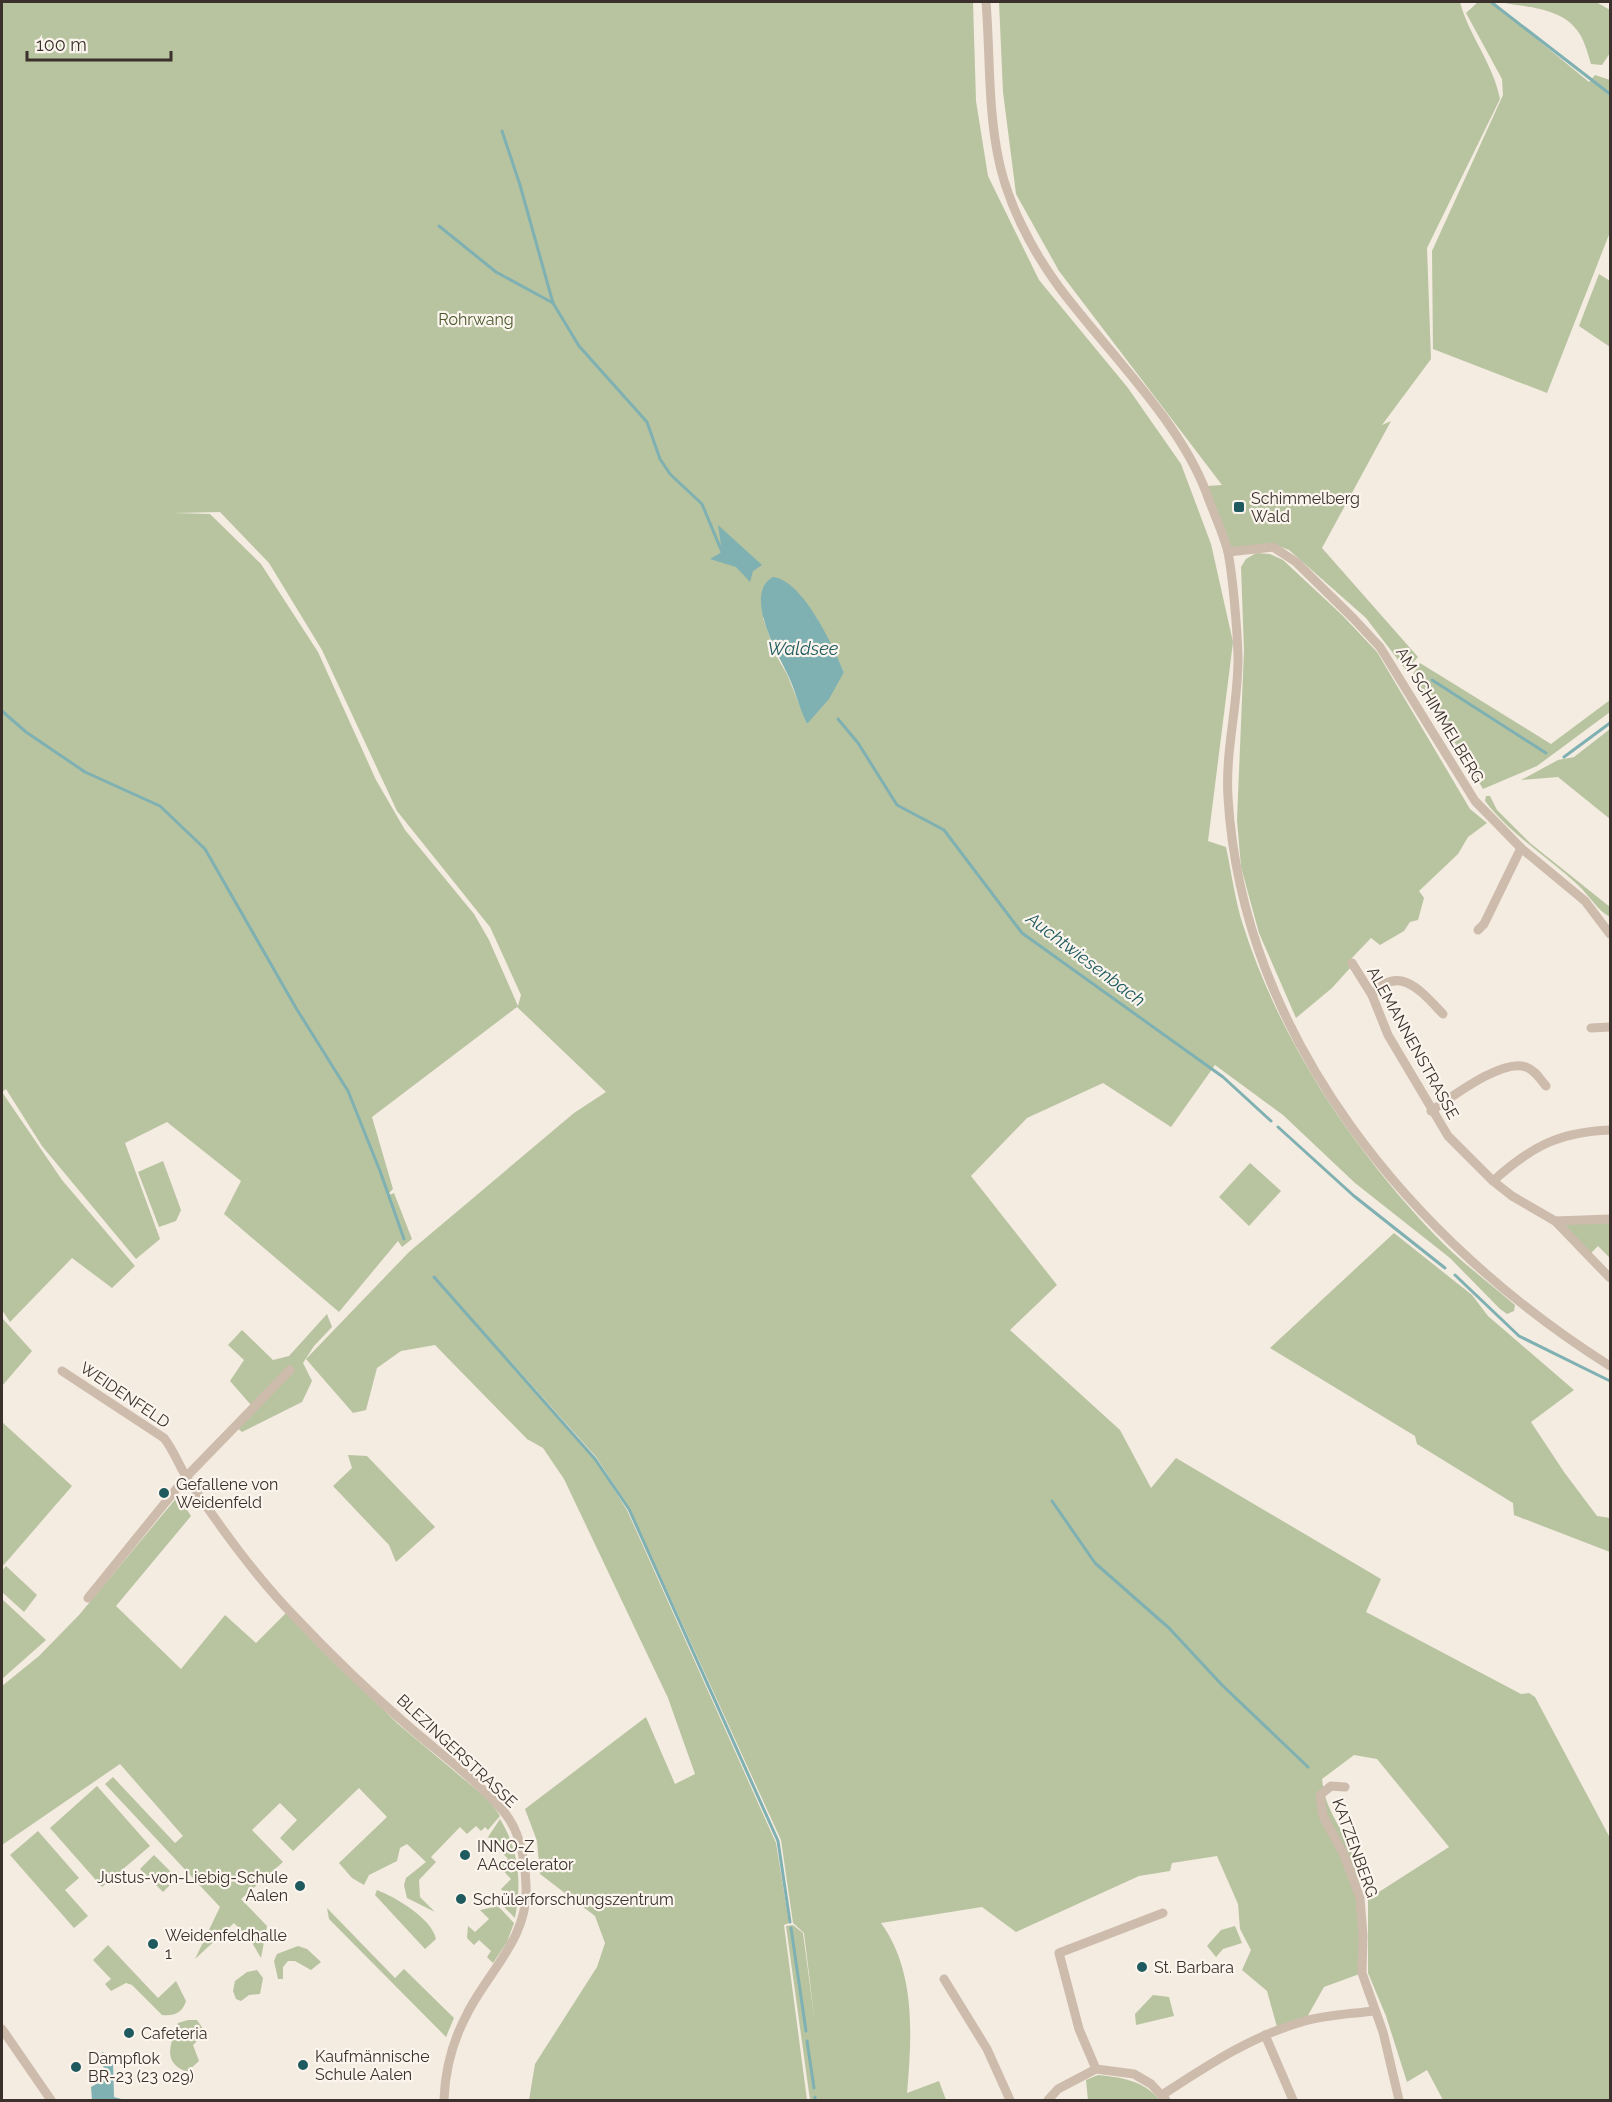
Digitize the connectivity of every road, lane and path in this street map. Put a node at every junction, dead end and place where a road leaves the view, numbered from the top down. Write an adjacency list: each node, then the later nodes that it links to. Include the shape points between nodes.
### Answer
1 (986, 2): 2 (street, via 997,153 1012,202 1057,284 1170,427 1204,486)
2 (1228, 552): 3 (street, AM SCHIMMELBERG, via 1273,548 1296,562 1353,618 1380,647 1468,792); 18 (street, via 1238,656 1228,790 1232,850 1258,951 1280,1006 1338,1106 1387,1174 1432,1224 1531,1313)
3 (1521, 848): 4 (street); 5 (street, AM SCHIMMELBERG, via 1585,901)
4 (1478, 930)
5 (1611, 934)
6 (1352, 963): 7 (street, ALEMANNENSTRASSE)
7 (1372, 995): 8 (street, via 1382,982 1398,979 1410,984); 12 (street, ALEMANNENSTRASSE, via 1388,1035)
8 (1443, 1014)
9 (1611, 1027): 10 (street)
10 (1591, 1028)
11 (1546, 1086): 12 (street, via 1525,1066 1509,1067 1481,1078)
12 (1431, 1111): 14 (street, ALEMANNENSTRASSE, via 1448,1136)
13 (1611, 1130): 14 (street, via 1589,1131 1544,1144 1521,1156)
14 (1492, 1181): 16 (street, ALEMANNENSTRASSE)
15 (1611, 1219): 16 (street)
16 (1555, 1221): 17 (street, ALEMANNENSTRASSE)
17 (1611, 1278)
18 (1611, 1366)
19 (290, 1370): 21 (street)
20 (62, 1371): 21 (street, WEIDENFELD, via 164,1438 176,1452)
21 (186, 1477): 22 (street); 23 (street, WEIDENFELD)
22 (88, 1598)
23 (295, 1617): 33 (street, BLEZINGERSTRASSE, via 405,1724 492,1800 517,1835 526,1886 524,1917 514,1942 466,2014 451,2050)
24 (1345, 1787): 27 (street, KATZENBERG, via 1331,1786 1320,1795 1323,1816 1344,1855 1360,1898 1362,1973)
25 (1163, 1914): 30 (street, via 1059,1953 1079,2029)
26 (944, 1979): 34 (street, via 987,2049)
27 (1373, 2011): 29 (street, via 1307,2020); 37 (street, via 1383,2032)
28 (2, 2029): 32 (street)
29 (1265, 2035): 31 (street, via 1230,2050); 36 (street)
30 (1096, 2069): 31 (street, via 1134,2074); 35 (street, via 1058,2089)
31 (1164, 2098)
32 (51, 2100)
33 (444, 2100)
34 (1010, 2100)
35 (1048, 2100)
36 (1293, 2100)
37 (1399, 2100)

